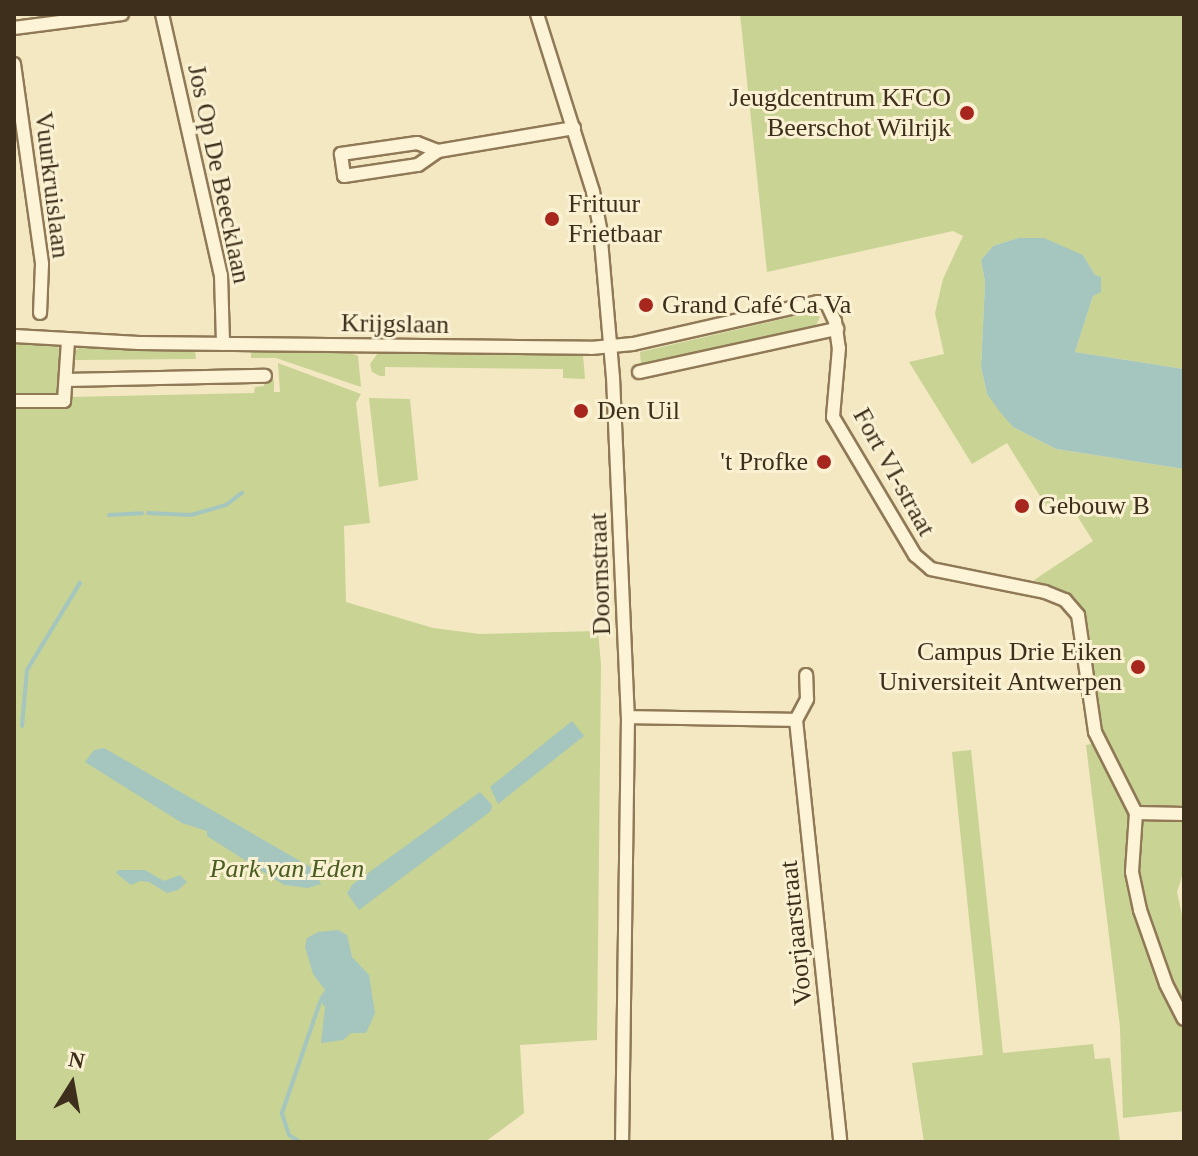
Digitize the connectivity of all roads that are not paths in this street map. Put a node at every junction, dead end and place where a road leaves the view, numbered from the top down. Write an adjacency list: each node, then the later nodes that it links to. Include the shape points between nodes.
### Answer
1 (122, 14): 4 (street)
2 (162, 14): 13 (street, Jos Op De Beecklaan, via 221,275)
3 (537, 14): 6 (street, Doornstraat)
4 (14, 28)
5 (14, 64): 9 (street, Vuurkruislaan, via 42,264)
6 (574, 128): 7 (street); 14 (street, Doornstraat, via 600,229)
7 (438, 151): 7 (street, via 417,143 341,154 344,176 418,165)
8 (832, 310): 10 (street, Fort VI-straat); 14 (street, Krijgslaan, via 818,302)
9 (40, 313)
10 (837, 329): 15 (street); 22 (street, Fort VI-straat, via 833,417 915,555 931,569 1045,592 1065,600 1078,615 1095,732)
11 (14, 336): 12 (street, Krijgslaan)
12 (68, 340): 13 (street, Krijgslaan); 17 (street)
13 (223, 344): 14 (street, Krijgslaan)
14 (610, 346): 20 (street, Doornstraat)
15 (639, 372)
16 (265, 376): 17 (street)
17 (66, 380): 18 (street, via 64,401)
18 (14, 401)
19 (806, 675): 21 (street, Voorjaarstraat, via 807,699)
20 (628, 717): 21 (street); 25 (street, Doornstraat)
21 (796, 720): 26 (street, Voorjaarstraat)
22 (1136, 813): 23 (street); 24 (street, via 1132,872 1140,910)
23 (1184, 814)
24 (1184, 1019)
25 (622, 1142)
26 (840, 1142)

